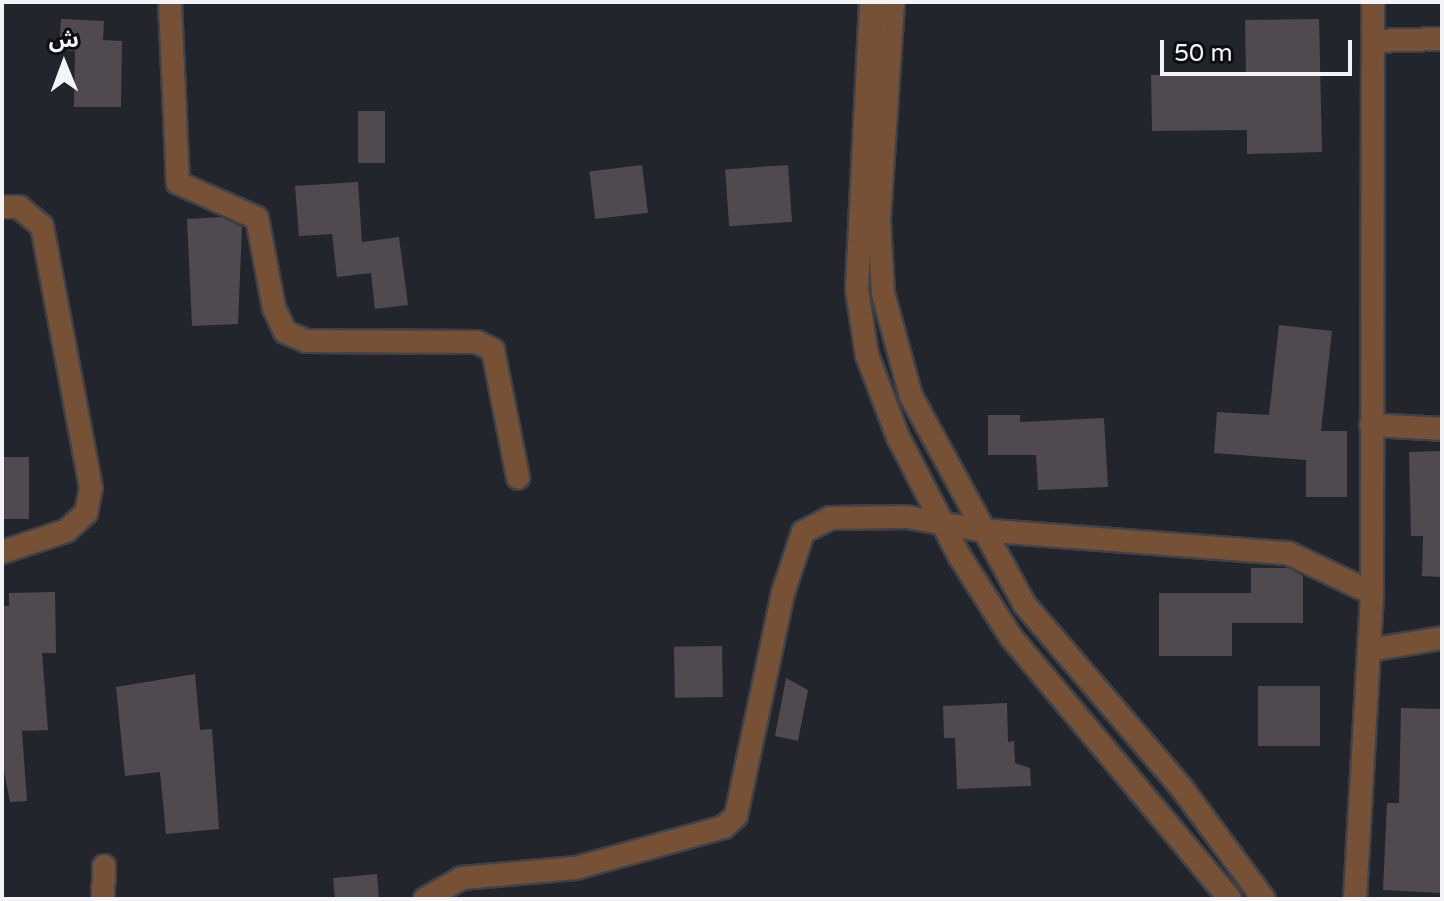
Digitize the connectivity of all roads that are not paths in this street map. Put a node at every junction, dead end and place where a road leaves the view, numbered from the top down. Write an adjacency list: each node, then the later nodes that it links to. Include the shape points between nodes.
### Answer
1 (170, 2): 10 (street, via 178,183 257,218 274,308 285,332 306,341 477,342 493,350)
2 (871, 2): 11 (street, via 857,290 880,391)
3 (893, 2): 12 (street, via 882,133 883,293 911,396)
4 (1373, 2): 6 (street)
5 (1442, 39): 6 (street)
6 (1373, 41): 8 (street)
7 (2, 207): 13 (street, via 19,207 42,226 91,488 86,513 66,531)
8 (1371, 425): 9 (street); 14 (street)
9 (1442, 429)
10 (518, 478)
11 (942, 524): 12 (street); 19 (street, via 847,517 803,532 783,593 742,805 724,827 576,868 462,878); 20 (street, via 1011,637)
12 (980, 530): 14 (street, via 1288,553); 21 (street, via 1025,605 1181,787)
13 (2, 552)
14 (1372, 593): 16 (street)
15 (1442, 638): 16 (street)
16 (1369, 650): 22 (street)
17 (104, 866): 18 (street)
18 (103, 899)
19 (425, 899)
20 (1230, 899)
21 (1264, 899)
22 (1355, 899)

